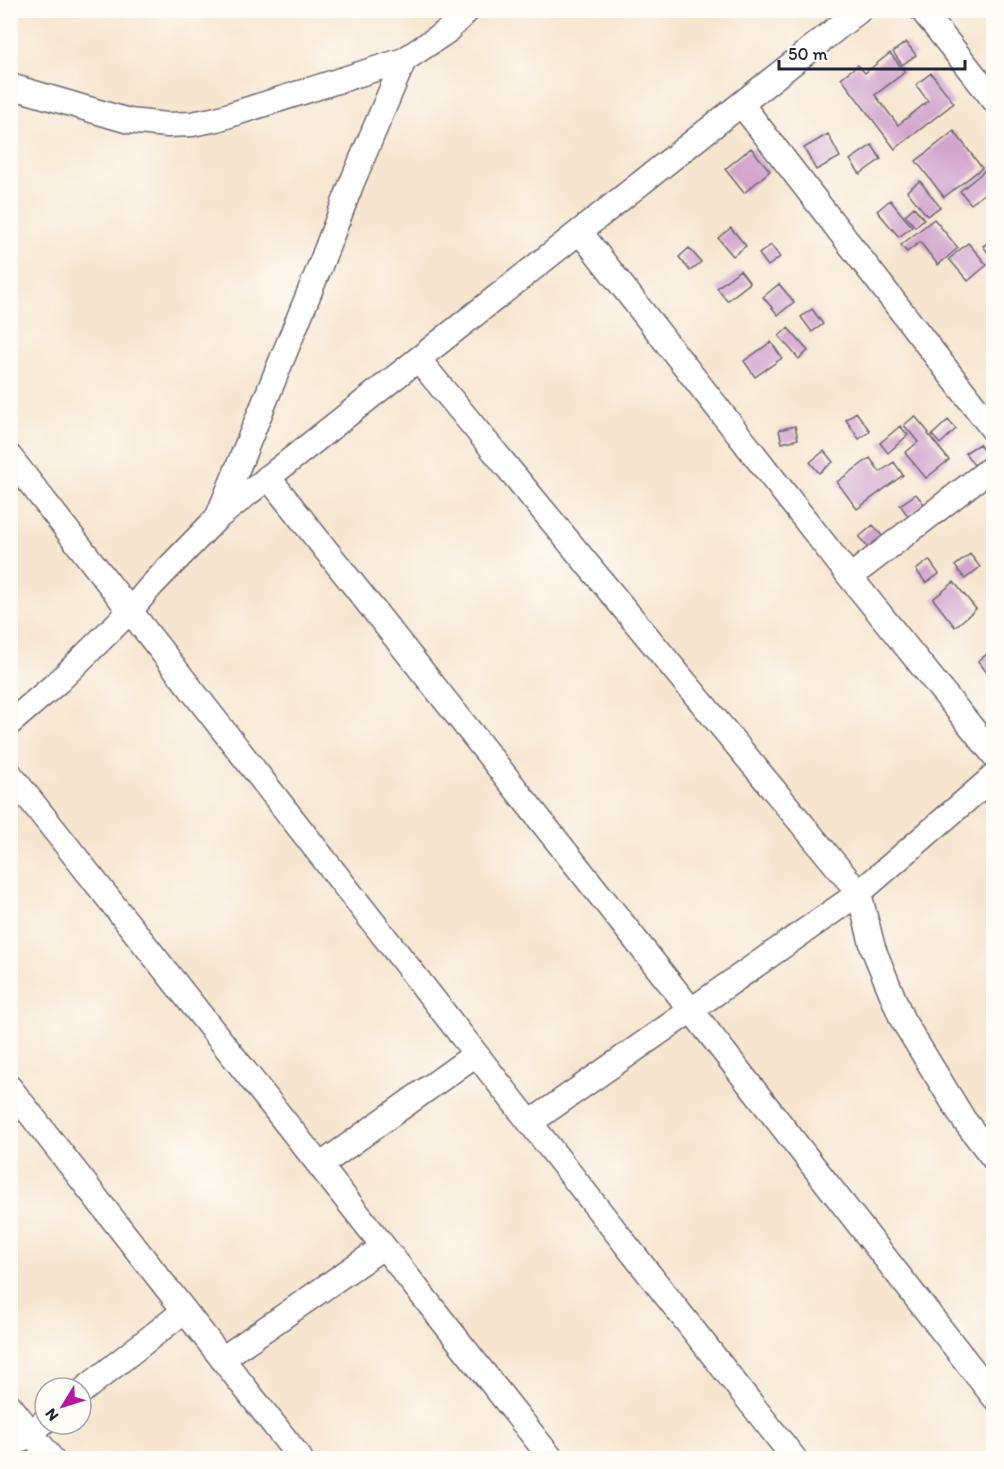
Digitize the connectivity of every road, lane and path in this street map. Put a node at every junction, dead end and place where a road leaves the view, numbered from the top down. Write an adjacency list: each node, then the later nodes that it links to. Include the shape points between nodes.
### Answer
1 (468, 10): 4 (street, via 446,33)
2 (861, 10): 7 (street)
3 (922, 10): 6 (street)
4 (404, 60): 5 (street, via 192,124 129,121); 14 (street)
5 (10, 86)
6 (993, 100)
7 (742, 105): 8 (street); 10 (street)
8 (580, 232): 9 (street); 15 (street)
9 (418, 359): 13 (street); 21 (street)
10 (993, 432)
11 (10, 457): 16 (street)
12 (993, 466): 15 (street)
13 (268, 477): 14 (street); 22 (street)
14 (218, 518): 16 (street)
15 (850, 577): 18 (street)
16 (130, 611): 17 (street); 23 (street)
17 (10, 723)
18 (993, 755)
19 (10, 774): 27 (street)
20 (993, 776): 21 (street)
21 (859, 893): 22 (street); 26 (street, via 873,948 902,1018 964,1120)
22 (692, 1011): 25 (street); 32 (street)
23 (476, 1054): 25 (street); 27 (street)
24 (10, 1088): 29 (street)
25 (531, 1122): 41 (street)
26 (993, 1159)
27 (321, 1165): 28 (street)
28 (383, 1247): 30 (street); 40 (street)
29 (184, 1311): 30 (street); 31 (street)
30 (222, 1359): 39 (street)
31 (93, 1383)
32 (993, 1397)
33 (10, 1406): 34 (street)
34 (33, 1423)
35 (33, 1431): 37 (street)
36 (42, 1436): 38 (street)
37 (10, 1448)
38 (51, 1458)
39 (300, 1458)
40 (551, 1458)
41 (794, 1458)

